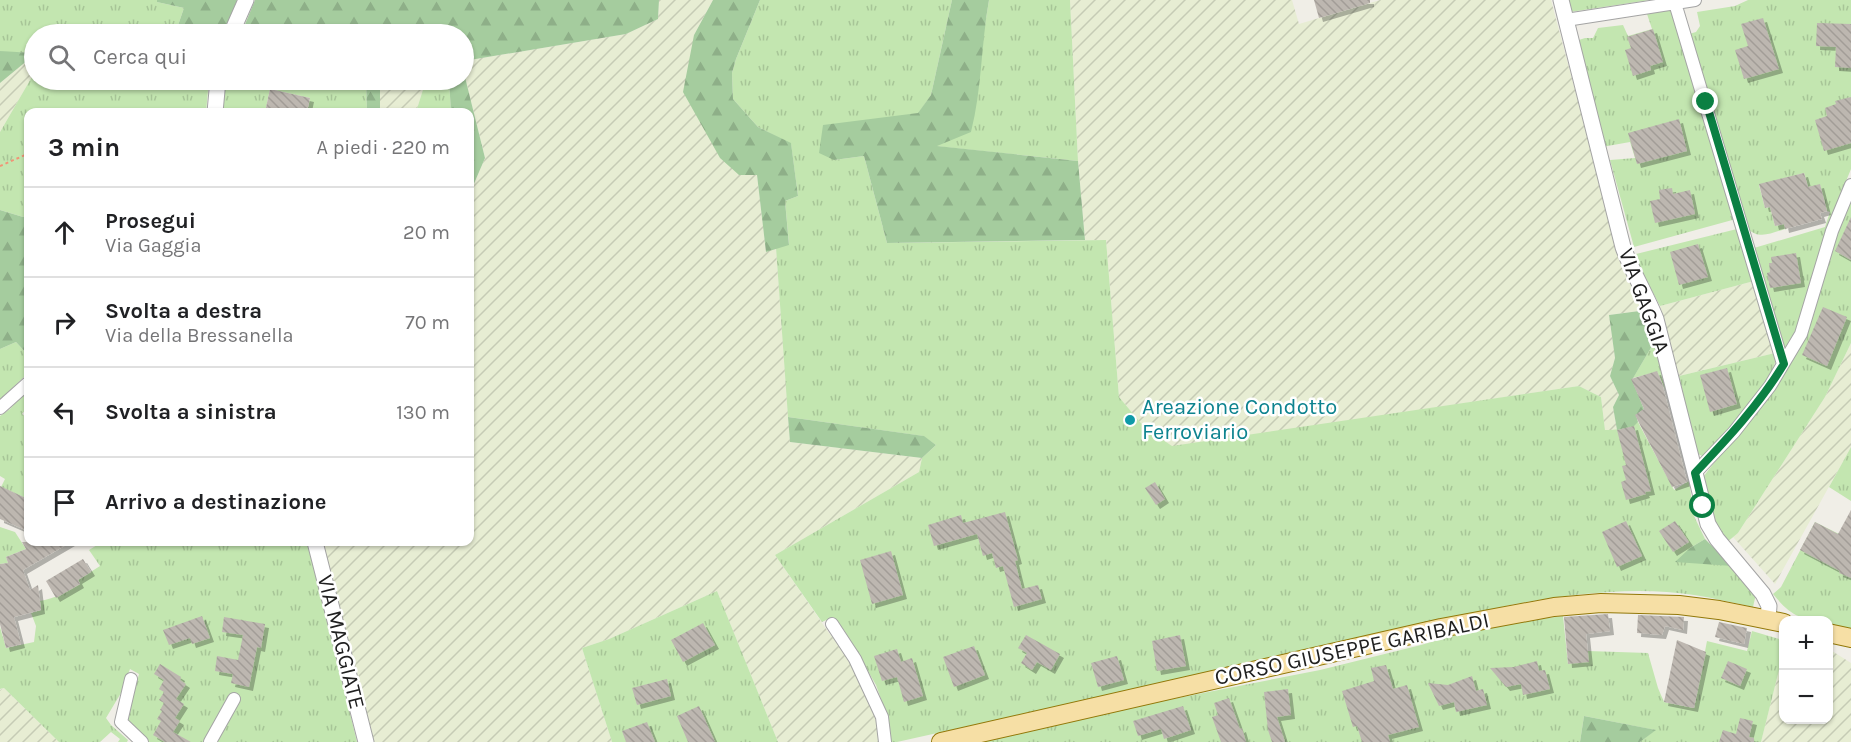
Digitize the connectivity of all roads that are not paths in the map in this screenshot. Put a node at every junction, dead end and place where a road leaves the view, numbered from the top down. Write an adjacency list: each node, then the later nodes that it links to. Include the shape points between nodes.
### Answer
1 (246, 0): 6 (street)
2 (1561, 0): 5 (street, VIA GAGGIA)
3 (1695, 0): 4 (street)
4 (1675, 3): 5 (street); 10 (street)
5 (1566, 20): 13 (street, VIA GAGGIA, via 1623,247 1656,319)
6 (235, 24)
7 (217, 90): 8 (street)
8 (215, 108)
9 (1851, 185): 10 (street, via 1832,231 1801,334)
10 (1784, 364): 13 (street, via 1748,414)
11 (24, 387): 12 (street)
12 (0, 408)
13 (1695, 473): 15 (street, VIA GAGGIA, via 1708,524 1763,594)
14 (316, 546): 23 (street, VIA MAGGIATE)
15 (1776, 621): 25 (main road, CORSO GIUSEPPE GARIBALDI, via 1679,605 1601,603 1554,607 1441,628)
16 (832, 624): 24 (street, via 855,659 882,717)
17 (1833, 634): 18 (main road)
18 (1851, 638)
19 (131, 679): 21 (street, via 121,722)
20 (234, 699): 22 (street)
21 (142, 742)
22 (210, 742)
23 (366, 742)
24 (885, 742)
25 (940, 742)

